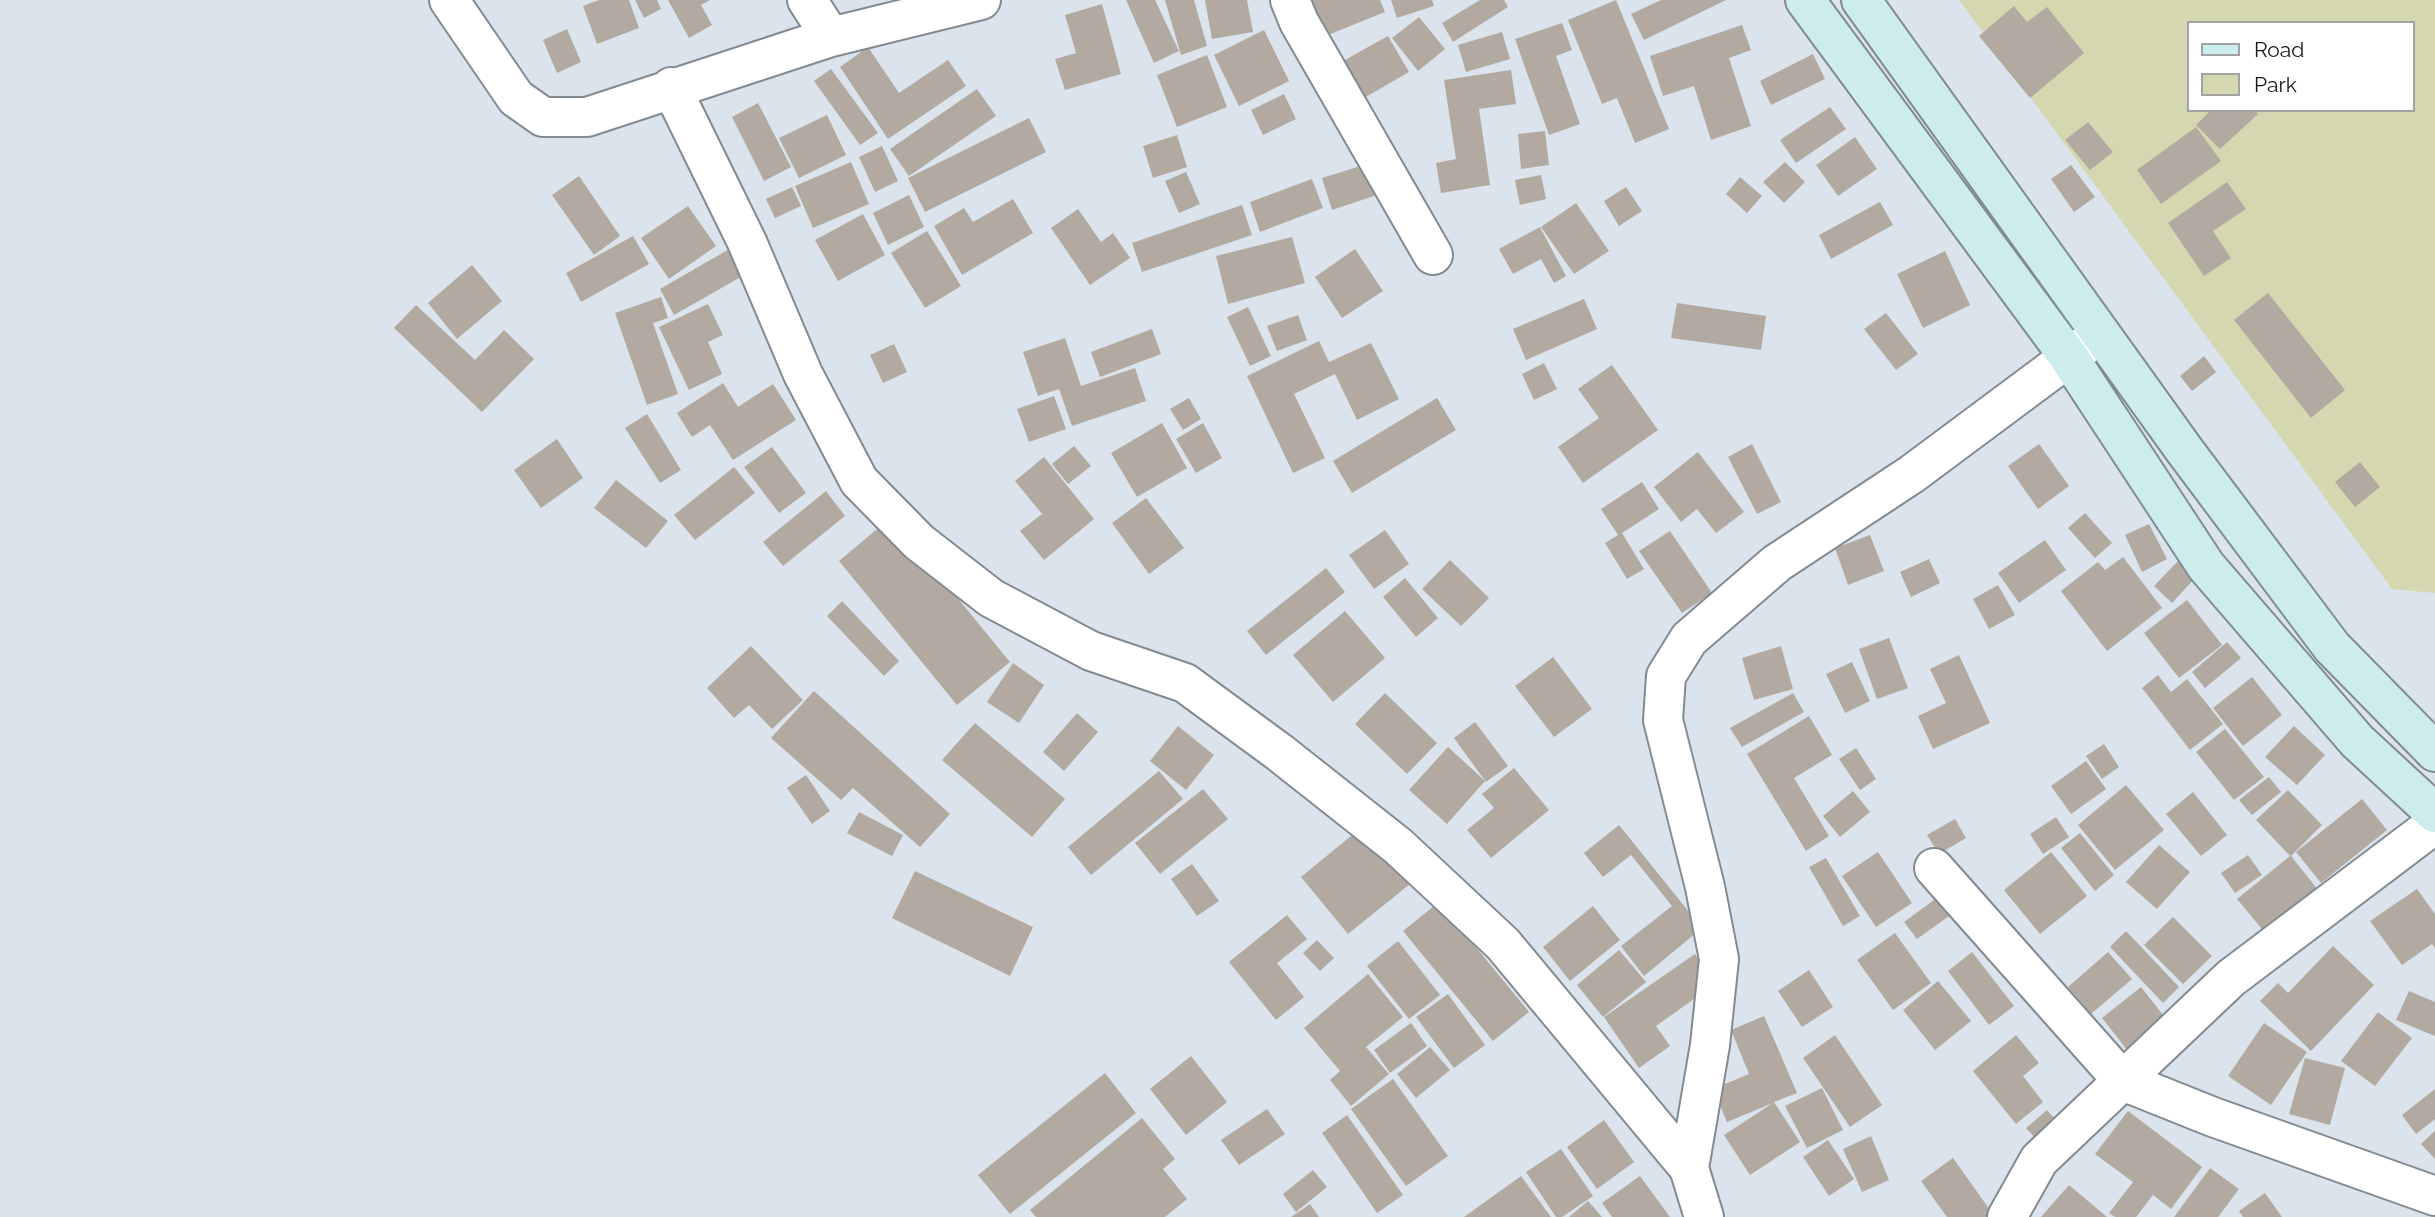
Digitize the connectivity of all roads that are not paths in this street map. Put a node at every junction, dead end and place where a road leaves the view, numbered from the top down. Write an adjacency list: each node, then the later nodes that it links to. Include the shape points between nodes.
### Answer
1 (450, 0): 8 (street, via 516,98 543,117 587,117)
2 (807, 0): 7 (street)
3 (981, 0): 7 (street)
4 (1290, 0): 9 (street)
5 (1805, 0): 11 (street)
6 (1861, 0): 10 (street)
7 (831, 37): 8 (street)
8 (671, 87): 17 (street, via 747,242 803,374 859,481 919,542 991,598 1091,650 1185,683 1398,846 1503,944)
9 (1433, 255)
10 (2101, 335): 11 (street); 12 (street, via 2332,647)
11 (2068, 356): 13 (street, via 2206,566 2357,741); 17 (street, via 1912,474 1777,563 1689,639 1666,676 1663,720 1719,959)
12 (2435, 752)
13 (2435, 813)
14 (2435, 824): 16 (street, via 2231,978)
15 (1934, 868): 16 (street)
16 (2123, 1081): 18 (street, via 2213,1118); 20 (street, via 2039,1160)
17 (1689, 1168): 19 (street)
18 (2435, 1196)
19 (1704, 1217)
20 (2007, 1217)

